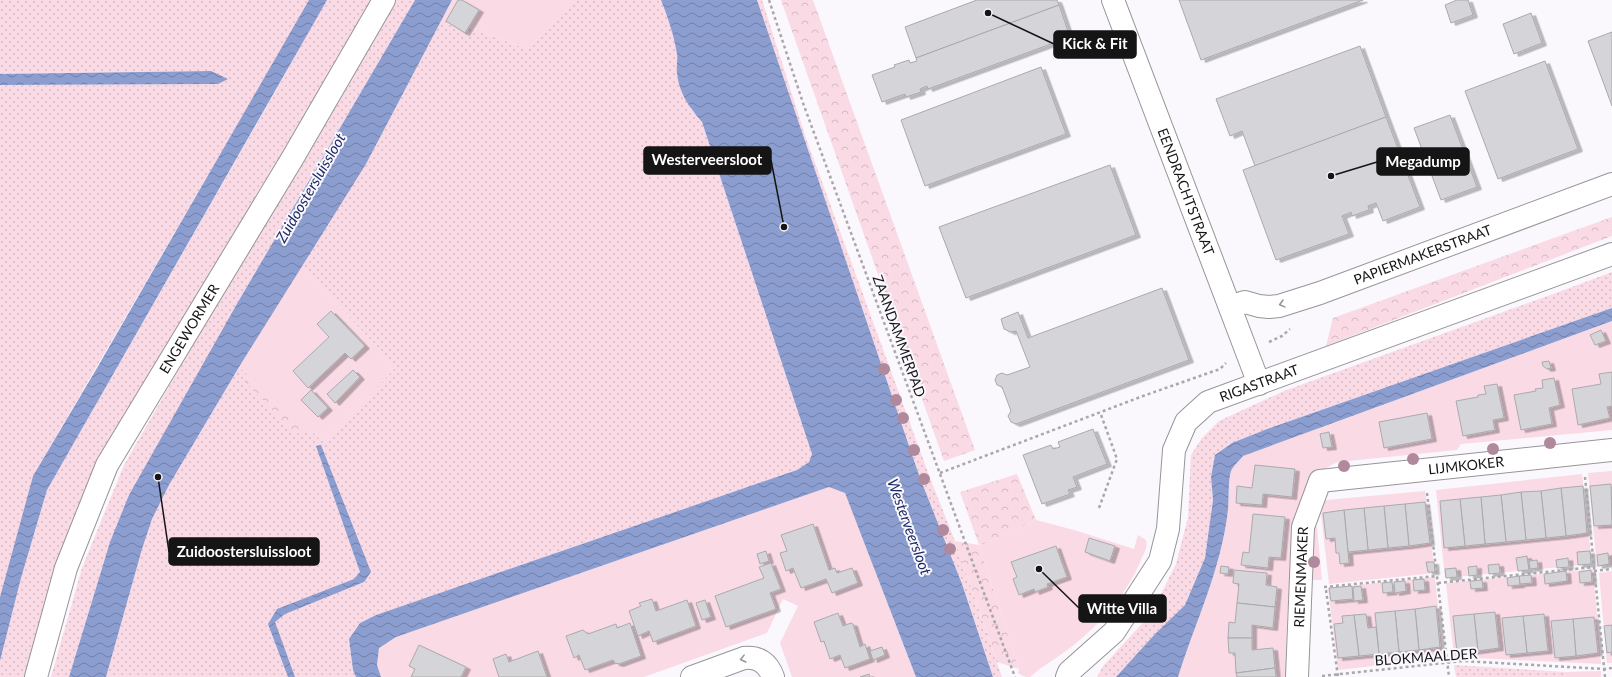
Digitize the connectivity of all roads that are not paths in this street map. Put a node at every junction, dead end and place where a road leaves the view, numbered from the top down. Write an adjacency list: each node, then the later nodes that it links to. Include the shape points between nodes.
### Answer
1 (384, 0): 9 (street, ENGEWORMER, via 107,465 66,568)
2 (1113, 0): 5 (street, EENDRACHTSTRAAT)
3 (1612, 184): 5 (street, PAPIERMAKERSTRAAT, one-way to 5, via 1320,293 1269,307 1244,302)
4 (1612, 254): 6 (street, RIGASTRAAT)
5 (1230, 307): 6 (street, EENDRACHTSTRAAT)
6 (1259, 384): 12 (street, RIGASTRAAT, via 1208,402 1186,422 1174,450 1168,529 1160,561 1114,632 1069,672)
7 (1612, 450): 8 (street, LIJMKOKER)
8 (1320, 481): 13 (street, RIEMENMAKER, via 1303,527)
9 (36, 677)
10 (692, 677): 11 (street, one-way to 10, via 765,664 752,657)
11 (773, 677)
12 (1067, 677)
13 (1297, 677)

